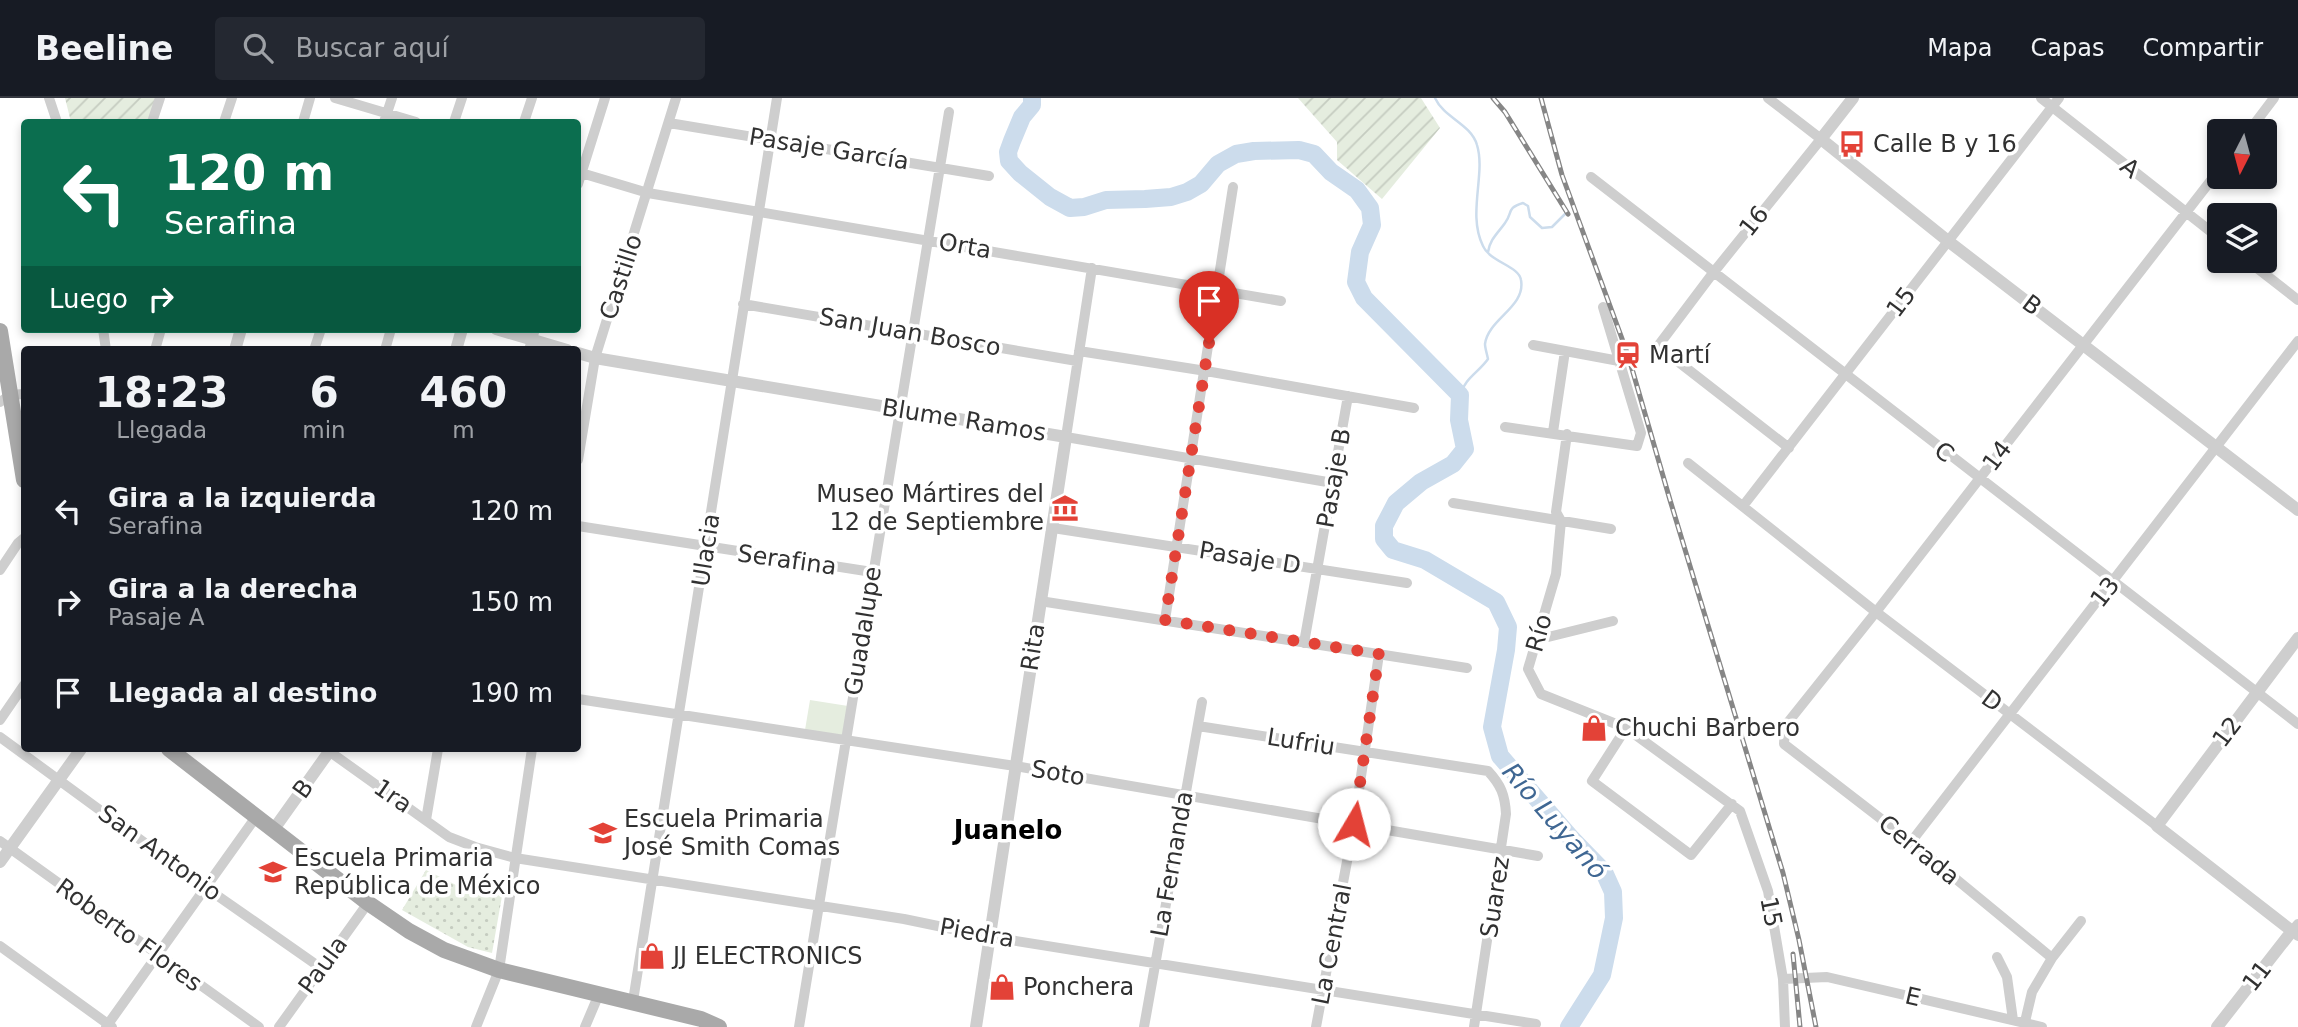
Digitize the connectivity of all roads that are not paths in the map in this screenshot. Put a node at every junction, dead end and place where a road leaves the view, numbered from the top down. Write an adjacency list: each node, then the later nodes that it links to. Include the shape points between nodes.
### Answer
1 (49, 98): 19 (street)
2 (160, 98): 20 (street)
3 (232, 98): 21 (street)
4 (310, 98): 22 (street)
5 (335, 98): 18 (street)
6 (392, 98): 18 (street)
7 (462, 98): 23 (street)
8 (532, 98): 24 (street)
9 (605, 98): 29 (street)
10 (676, 98): 26 (street, Castillo)
11 (777, 98): 28 (street, Ulacia)
12 (1768, 98): 27 (street, B)
13 (1853, 98): 27 (street, 16)
14 (2041, 98): 16 (street, A)
15 (2274, 98): 25 (street)
16 (2056, 102): 38 (street, A); 41 (street, 15)
17 (949, 112): 30 (street, Guadalupe)
18 (386, 118)
19 (56, 119)
20 (153, 119)
21 (225, 119)
22 (304, 119)
23 (455, 119)
24 (525, 119)
25 (2258, 119)
26 (669, 123): 28 (street, Pasaje García); 36 (street, Castillo)
27 (1821, 139): 41 (street, B); 43 (street, 16)
28 (770, 140): 30 (street, Pasaje García); 37 (street, Ulacia)
29 (581, 166)
30 (939, 167): 32 (street, Pasaje García); 40 (street, Guadalupe)
31 (581, 173): 36 (street, Orta)
32 (989, 176)
33 (1591, 177): 43 (street, C)
34 (2207, 185): 38 (street, 14)
35 (1233, 187): 45 (street)
36 (648, 193): 37 (street, Orta); 61 (street, Castillo)
37 (758, 211): 40 (street, Orta); 48 (street, Ulacia)
38 (2186, 212): 39 (street, A); 55 (street, 14)
39 (2207, 229)
40 (927, 239): 42 (street, Orta); 52 (street, Guadalupe)
41 (1948, 241): 55 (street, B); 64 (street, 15)
42 (1092, 268): 45 (street, Orta); 60 (street, Rita)
43 (1713, 273): 64 (street, C); 75 (street, 16, via 1658,346)
44 (2263, 273): 46 (street)
45 (1217, 289): 47 (street, Orta); 63 (street)
46 (2298, 300)
47 (1281, 301)
48 (743, 304): 52 (street, San Juan Bosco); 65 (street, Ulacia)
49 (1603, 307): 62 (street)
50 (0, 331): 67 (main road)
51 (509, 333): 53 (street)
52 (911, 333): 60 (street, San Juan Bosco); 69 (street, Guadalupe)
53 (532, 340): 57 (street)
54 (2298, 341): 76 (street, 13)
55 (2084, 343): 76 (street, B); 80 (street, 14)
56 (1533, 345): 58 (street)
57 (553, 346)
58 (1565, 351): 62 (street); 71 (street)
59 (581, 354): 61 (street, Blume Ramos)
60 (1078, 356): 63 (street, San Juan Bosco); 73 (street, Rita)
61 (595, 358): 65 (street, Blume Ramos); 74 (street, Castillo)
62 (1619, 361): 72 (street, via 1641,433 1637,446)
63 (1206, 371): 66 (street, San Juan Bosco); 77 (street)
64 (1846, 374): 75 (street, 15); 80 (street, C)
65 (731, 382): 69 (street, Blume Ramos); 91 (street, Ulacia)
66 (1348, 396): 68 (street, San Juan Bosco); 81 (street, Pasaje B)
67 (11, 397): 78 (main road)
68 (1414, 408)
69 (899, 410): 73 (street, Blume Ramos); 94 (street, Guadalupe)
70 (1505, 426): 71 (street)
71 (1553, 432): 72 (street)
72 (1567, 434): 85 (street, Río, via 1556,512)
73 (1066, 437): 77 (street, Blume Ramos); 87 (street, Rita)
74 (581, 442)
75 (1788, 447): 83 (street, 15)
76 (2216, 447): 84 (street, B); 95 (street, 13)
77 (1190, 458): 81 (street, Blume Ramos); 90 (street)
78 (21, 461)
79 (1688, 463): 83 (street, D)
80 (1979, 480): 95 (street, C); 98 (street, 14)
81 (1333, 483): 92 (street, Pasaje B)
82 (1453, 503): 85 (street)
83 (1742, 506): 98 (street, D)
84 (2298, 510)
85 (1561, 521): 88 (street); 102 (street, Río, via 1556,574)
86 (581, 527): 91 (street, Serafina)
87 (1053, 528): 90 (street, Pasaje D); 97 (street, Rita)
88 (1611, 529)
89 (21, 540): 93 (street)
90 (1176, 547): 92 (street, Pasaje D); 99 (street)
91 (706, 548): 94 (street, Serafina); 110 (street, Ulacia)
92 (1317, 569): 96 (street, Pasaje D); 103 (street, Pasaje B)
93 (0, 570)
94 (873, 572): 117 (street, Guadalupe)
95 (2115, 580): 107 (street, C); 111 (street, 13)
96 (1407, 583)
97 (1040, 601): 99 (street); 128 (street, Rita)
98 (1876, 612): 111 (street, D); 118 (street, 14, via 1784,726)
99 (1165, 620): 103 (street)
100 (1613, 621): 102 (street)
101 (2298, 639): 107 (street, 12)
102 (1536, 640): 115 (street, Río, via 1528,669 1541,694)
103 (1304, 642): 104 (street)
104 (1379, 654): 105 (street); 127 (street, La Central)
105 (1467, 668)
106 (21, 689): 112 (street)
107 (2257, 691): 113 (street, C); 136 (street, 12)
108 (581, 699): 110 (street, Soto)
109 (1202, 702): 114 (street, La Fernanda)
110 (680, 714): 117 (street, Soto); 144 (street, Ulacia)
111 (2010, 714): 136 (street, D); 138 (street, 13)
112 (0, 720)
113 (2298, 724)
114 (1198, 726): 127 (street, Lufriu); 131 (street, La Fernanda)
115 (1626, 729): 132 (street, Río); 132 (street, via 1592,781 1691,855)
116 (0, 737): 120 (street, San Antonio)
117 (846, 740): 128 (street, Soto); 147 (street, Guadalupe)
118 (1784, 744): 138 (street, Cerrada)
119 (21, 752): 130 (street, San Antonio)
120 (21, 752)
121 (79, 752): 130 (street)
122 (173, 752): 133 (main road)
123 (328, 752): 137 (street, B)
124 (332, 752): 134 (street, 1ra)
125 (437, 752): 134 (street)
126 (532, 752): 142 (street)
127 (1364, 753): 129 (street, Lufriu); 135 (street, La Central)
128 (1015, 766): 131 (street, Soto); 150 (street, Rita)
129 (1488, 771): 140 (street, Suarez, via 1505,793)
130 (59, 779): 139 (street); 145 (street, San Antonio)
131 (1185, 795): 135 (street, Soto); 155 (street, La Fernanda)
132 (1732, 804): 158 (street, 15, via 1740,811 1768,891)
133 (256, 817): 137 (main road); 145 (street)
134 (426, 820): 142 (street, Piedra, via 449,837)
135 (1354, 824): 140 (street, Soto); 159 (street, La Central)
136 (2157, 826): 149 (street, D)
137 (274, 830): 146 (main road)
138 (1911, 842): 154 (street, Cerrada)
139 (5, 845): 143 (street); 152 (street, Roberto Flores)
140 (1503, 849): 141 (street, Soto); 162 (street, Suarez)
141 (1538, 856)
142 (515, 858): 144 (street, Piedra); 157 (street)
143 (0, 862)
144 (652, 878): 147 (street, Piedra); 161 (street, Ulacia)
145 (205, 887): 152 (street); 156 (street, San Antonio)
146 (368, 903): 156 (street, Paula); 157 (main road, via 444,950)
147 (819, 907): 150 (street, Piedra); 173 (street, Guadalupe)
148 (2081, 920): 154 (street)
149 (2296, 930): 180 (street, 11)
150 (991, 937): 155 (street, Piedra); 174 (street, Rita)
151 (0, 946): 167 (street)
152 (157, 955): 167 (street); 168 (street, Roberto Flores)
153 (1997, 957): 163 (street, via 2007,977)
154 (2052, 958): 166 (street, via 2032,992)
155 (1155, 963): 159 (street, Piedra); 175 (street, La Fernanda)
156 (321, 968): 169 (street, Paula)
157 (499, 970): 160 (main road); 170 (street)
158 (1783, 979): 163 (street, E, via 1827,978); 178 (street, 15)
159 (1323, 989): 162 (street, Piedra); 176 (street, La Central)
160 (599, 994): 161 (main road); 171 (street)
161 (633, 1001): 164 (main road)
162 (1476, 1014): 165 (street, Piedra); 177 (street, Suarez)
163 (2013, 1020): 166 (street, E)
164 (699, 1023): 172 (main road)
165 (1536, 1024)
166 (2024, 1025): 179 (street, E)
167 (109, 1026)
168 (260, 1027)
169 (279, 1027)
170 (476, 1027)
171 (585, 1027)
172 (719, 1027)
173 (799, 1027)
174 (976, 1027)
175 (1144, 1027)
176 (1316, 1027)
177 (1474, 1027)
178 (1785, 1027)
179 (2042, 1027)
180 (2217, 1027)

